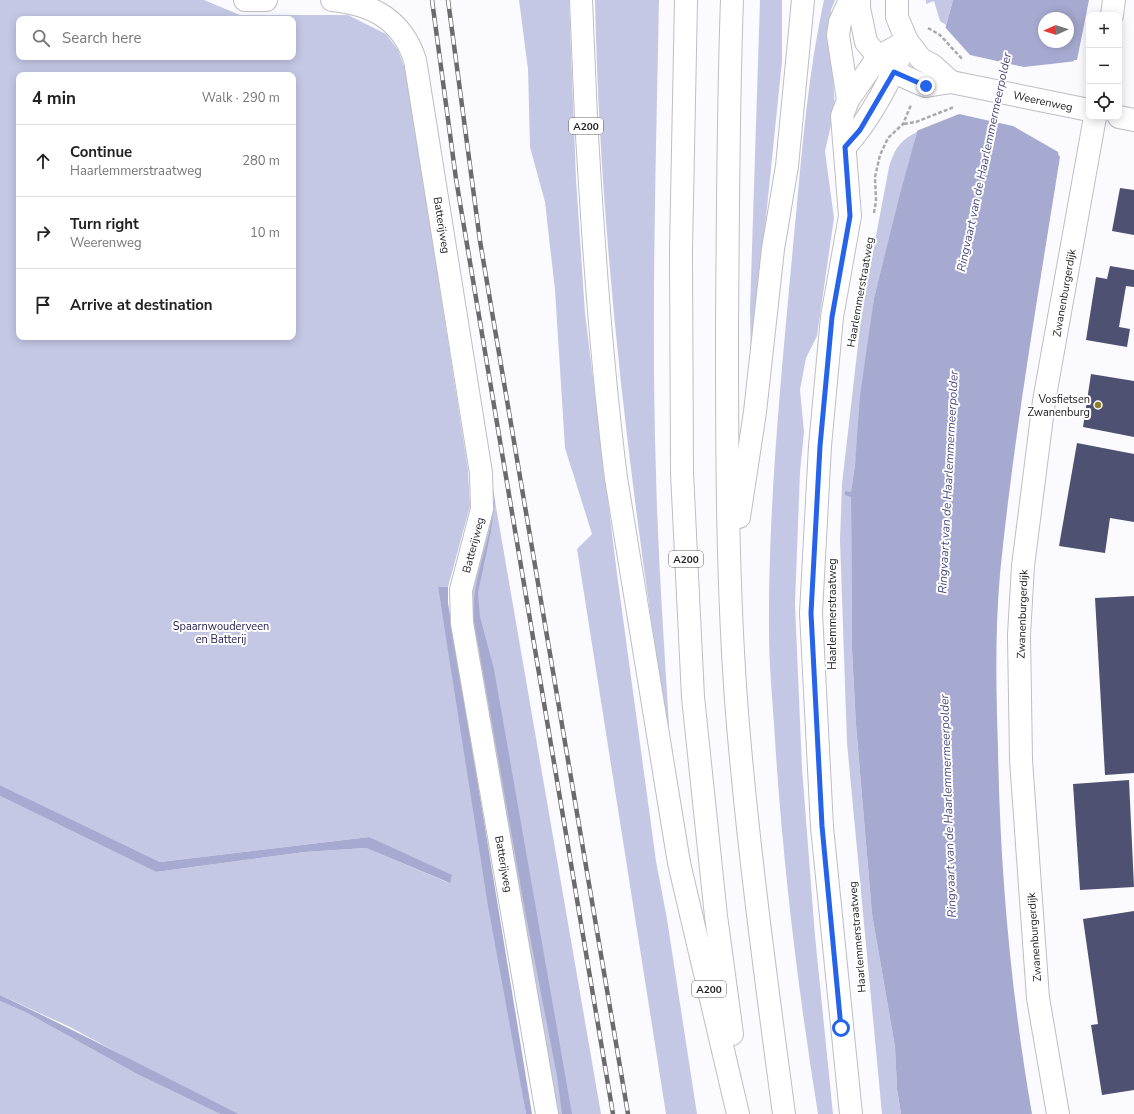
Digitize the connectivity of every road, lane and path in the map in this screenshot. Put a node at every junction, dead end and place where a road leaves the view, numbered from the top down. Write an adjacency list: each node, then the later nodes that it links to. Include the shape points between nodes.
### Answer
1 (245, 0): 2 (main road)
2 (266, 0)
3 (332, 0): 28 (main road, Batterijweg, via 365,6 388,19 405,36 415,60 481,473 482,509 461,590 462,623)
4 (581, 0): 29 (main road, A200, via 595,252 616,478 679,863)
5 (686, 0): 30 (main road, A200, via 682,474 693,697 716,916)
6 (732, 0): 27 (main road, via 727,420)
7 (803, 0): 27 (main road, via 787,166 773,249 755,412)
8 (850, 0): 19 (main road, Haarlemmerstraatweg, via 840,22 838,35)
9 (859, 0): 16 (main road, via 866,42)
10 (897, 0): 15 (main road, via 897,18)
11 (1114, 0): 12 (main road)
12 (1112, 12)
13 (928, 28): 14 (path)
14 (940, 36)
15 (907, 40): 16 (main road, Haarlemmerstraatweg); 17 (main road); 18 (main road)
16 (878, 57): 17 (main road); 19 (main road, Haarlemmerstraatweg)
17 (894, 72): 18 (main road); 25 (main road, via 860,130)
18 (929, 75): 20 (main road, Weerenweg)
19 (848, 100): 25 (main road, Haarlemmerstraatweg, via 842,116)
20 (1079, 109)
21 (1122, 118): 23 (main road)
22 (1094, 120): 33 (main road, Zwanenburgerdijk, via 1044,401 1024,566 1019,635 1021,760 1038,998)
23 (1134, 120)
24 (916, 122): 26 (path, via 903,124 888,138 880,155 875,176 876,201)
25 (845, 147): 32 (main road, Haarlemmerstraatweg, via 850,216 832,317 820,446 811,613 822,826)
26 (873, 216)
27 (730, 575): 31 (main road, via 737,711 755,898)
28 (547, 1114)
29 (738, 1114)
30 (744, 1114)
31 (784, 1114)
32 (851, 1114)
33 (1058, 1114)

